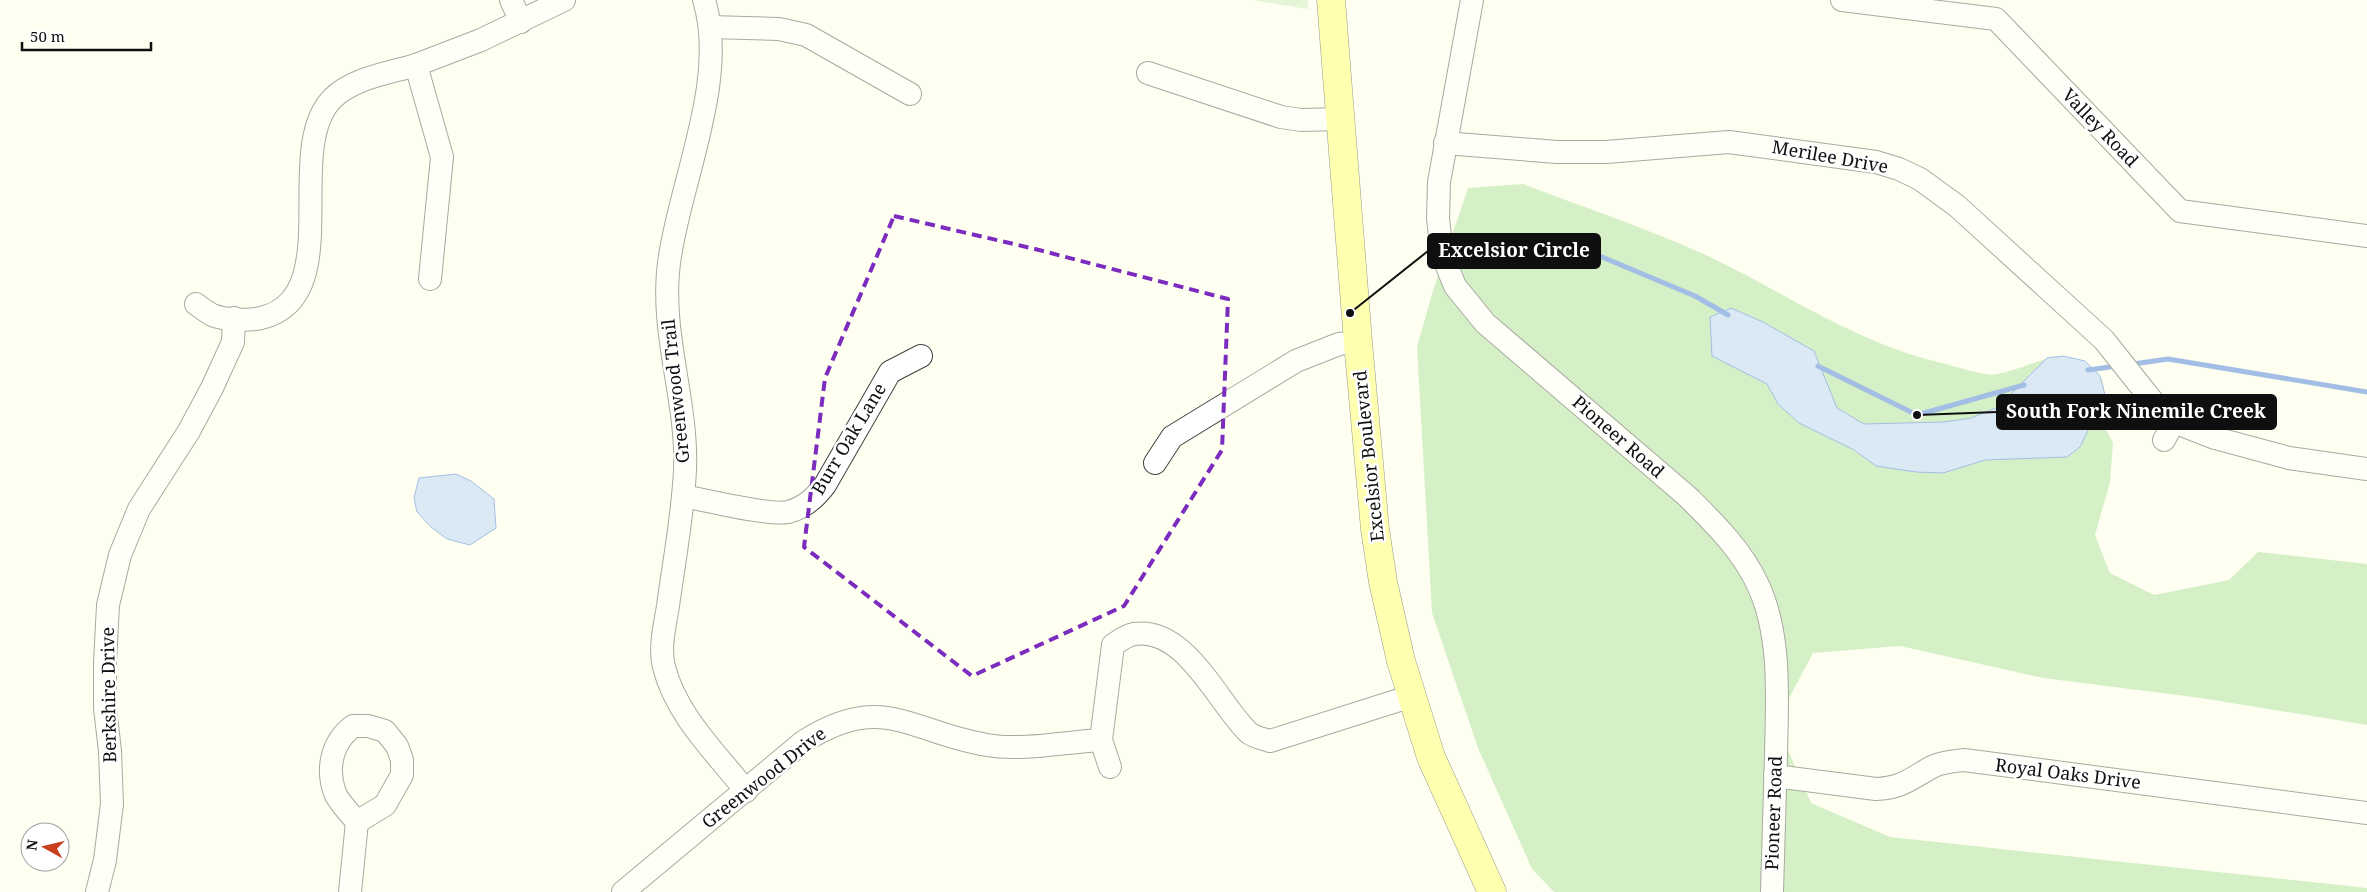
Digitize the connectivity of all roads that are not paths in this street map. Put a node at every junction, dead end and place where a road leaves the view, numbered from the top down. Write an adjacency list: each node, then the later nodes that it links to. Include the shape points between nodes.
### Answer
1 (511, 0): 7 (street)
2 (564, 0): 7 (street)
3 (704, 0): 8 (street, Greenwood Trail)
4 (1331, 0): 12 (main road, Excelsior Boulevard)
5 (1472, 0): 13 (street, Pioneer Road)
6 (1842, 0): 14 (street, Valley Road, via 1996,19 2180,211)
7 (521, 22): 9 (street)
8 (710, 27): 11 (street, via 779,29 806,35); 22 (street, Greenwood Trail, via 710,78 679,208 666,308 684,433)
9 (416, 65): 15 (street, via 442,157); 17 (street, via 351,85 332,98 320,117 314,142 306,274 297,295 290,304 272,315 252,320)
10 (1148, 73): 12 (street, via 1281,117 1301,120)
11 (910, 94)
12 (1340, 118): 18 (main road, Excelsior Boulevard)
13 (1445, 144): 21 (street, Merilee Drive, via 1606,152 1729,142 1876,162 1899,169 1926,183 1957,206 2104,340 2154,403 2169,431 2215,438 2289,458); 26 (street, Pioneer Road, via 1438,218 1442,254 1456,286 1485,324 1719,528 1743,557 1758,584 1771,633 1775,670)
14 (2367, 236)
15 (430, 279)
16 (196, 304): 17 (street, via 212,315)
17 (234, 318): 30 (street, Berkshire Drive, via 233,342 212,388 189,432 139,509 120,555 108,605 105,681 112,804 105,860)
18 (1358, 342): 20 (street, via 1339,344 1296,361 1172,437); 23 (main road, Excelsior Boulevard, via 1383,582)
19 (921, 356): 22 (street, Burr Oak Lane, via 890,372 825,485 803,507 771,512)
20 (1155, 463)
21 (2367, 468)
22 (683, 496): 27 (street, Greenwood Trail, via 663,640 663,665 671,689 687,716)
23 (1412, 696): 24 (street, via 1270,741 1250,734 1190,658 1172,644 1151,635 1133,634 1113,644); 33 (main road, Excelsior Boulevard, via 1431,757)
24 (1101, 740): 25 (street); 27 (street, Greenwood Drive, via 988,746 911,722 883,717 854,717 828,726 803,742)
25 (1110, 767)
26 (1775, 776): 28 (street, Royal Oaks Drive, via 1876,789 1893,788 1935,766 1964,760); 34 (street, Pioneer Road)
27 (746, 791): 32 (street, Greenwood Drive)
28 (2367, 813)
29 (357, 822): 31 (street)
30 (97, 892)
31 (350, 892)
32 (623, 892)
33 (1492, 892)
34 (1772, 892)

